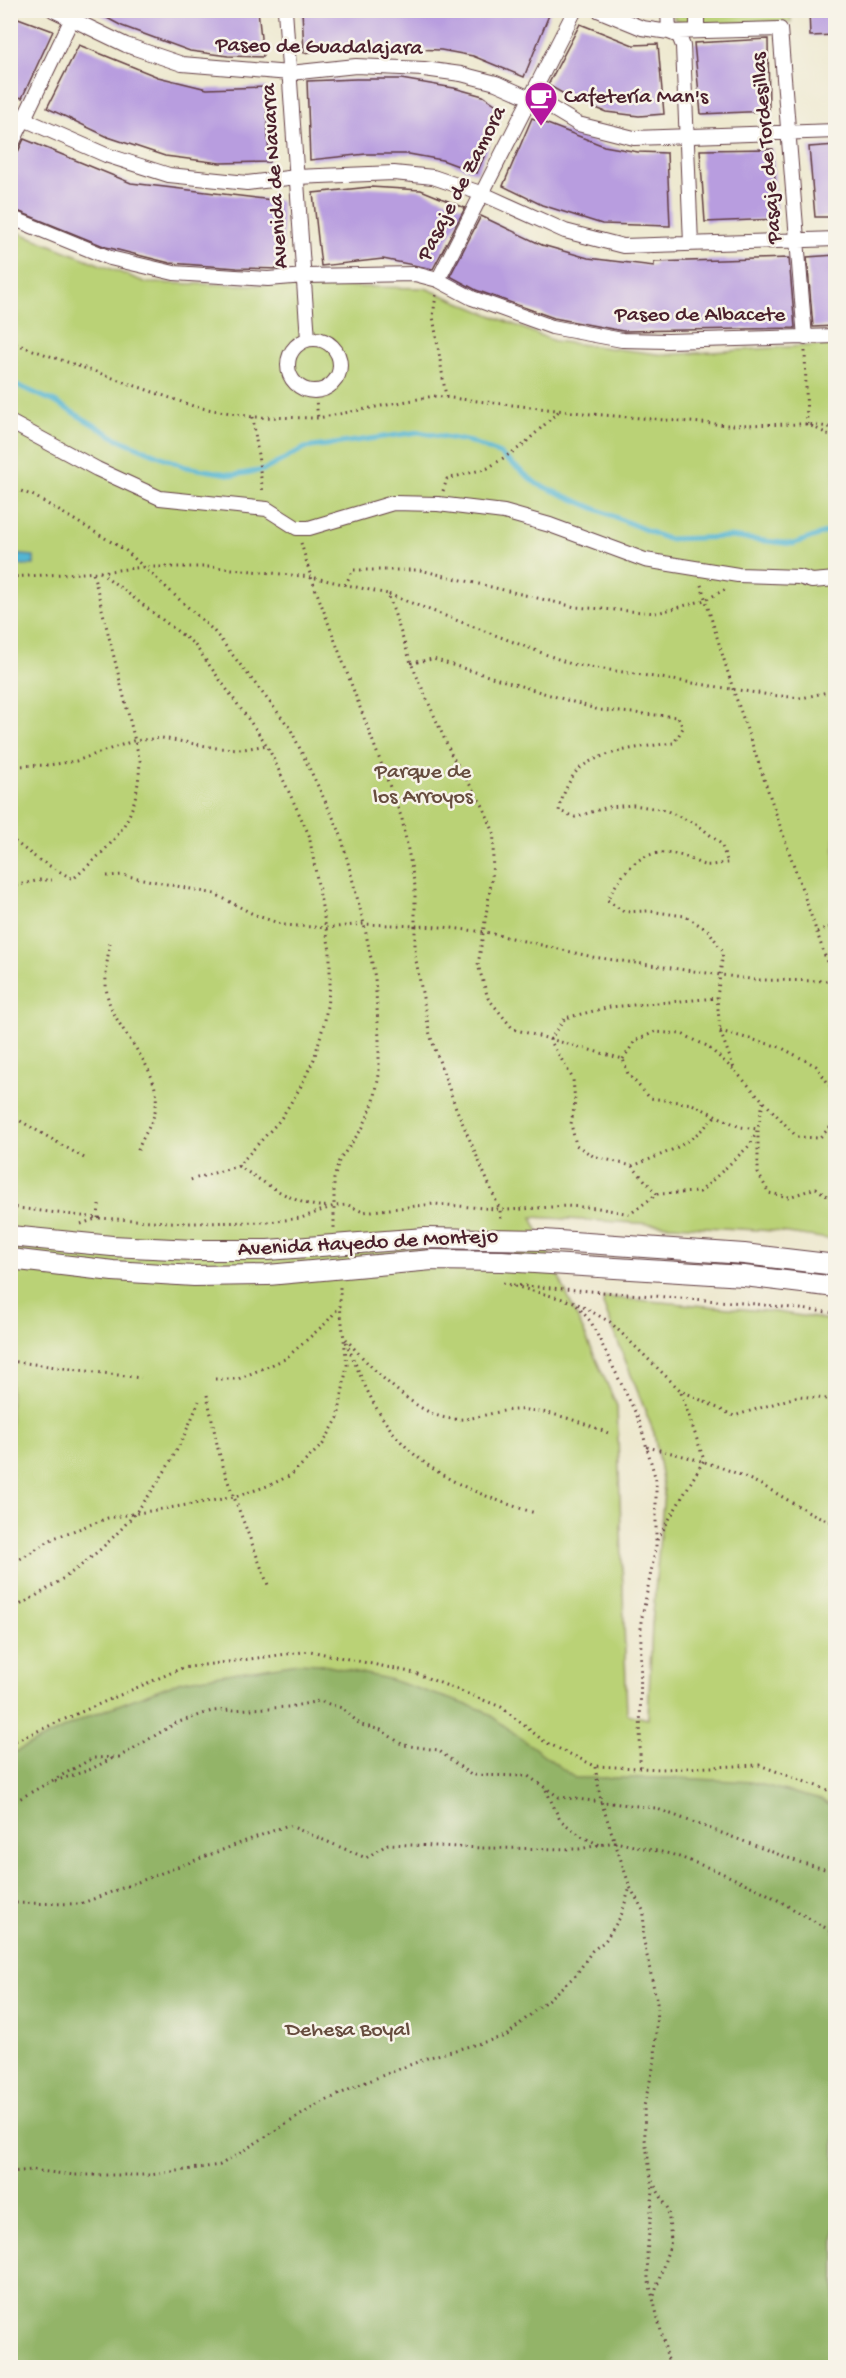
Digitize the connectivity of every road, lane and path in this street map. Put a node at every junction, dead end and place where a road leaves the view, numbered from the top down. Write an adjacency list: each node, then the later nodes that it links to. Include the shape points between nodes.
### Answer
1 (53, 10): 7 (street, Paseo de Guadalajara)
2 (285, 10): 10 (street, Avenida de Navarra)
3 (575, 10): 11 (street, Pasaje de Zamora)
4 (598, 10): 9 (street, Pasaje de Tordesillas, via 642,28)
5 (668, 10): 9 (street)
6 (697, 10): 8 (street)
7 (74, 15): 10 (street, Paseo de Guadalajara, via 126,45 183,64); 13 (street)
8 (698, 31): 9 (street, Pasaje de Tordesillas); 15 (street, Pasaje de Tordesillas, via 780,29)
9 (669, 32): 16 (street, via 679,36 682,46)
10 (290, 73): 11 (street, Paseo de Guadalajara, via 356,66 424,69 496,83); 18 (street, Avenida de Navarra)
11 (531, 98): 16 (street, Paseo de Guadalajara, via 578,124 634,138); 19 (street, Pasaje de Zamora)
12 (10, 113): 13 (street)
13 (24, 119): 17 (street); 18 (street, via 106,155 169,176 247,183)
14 (836, 131): 15 (street, Paseo de Guadalajara)
15 (789, 133): 16 (street, Paseo de Guadalajara); 22 (street, Pasaje de Tordesillas)
16 (687, 137): 23 (street)
17 (10, 148)
18 (296, 177): 19 (street, via 394,173 433,177); 24 (street, Avenida de Navarra)
19 (483, 194): 23 (street, via 565,231 623,246); 25 (street, Pasaje de Zamora)
20 (10, 217): 24 (street, Paseo de Albacete, via 110,258 174,273 268,279)
21 (836, 239): 22 (street)
22 (797, 240): 23 (street); 27 (street, Pasaje de Tordesillas)
23 (691, 244)
24 (305, 276): 25 (street, Paseo de Albacete, via 415,274); 28 (street, Avenida de Navarra)
25 (438, 280): 27 (street, Paseo de Albacete, via 472,298 552,327 622,340); 31 (path, via 433,316)
26 (836, 336): 27 (street, Paseo de Albacete)
27 (805, 338): 36 (path)
28 (308, 339): 30 (street, via 294,347 288,363 298,386); 30 (street, via 326,340 341,362 331,386)
29 (10, 342): 33 (path, via 196,407)
30 (315, 391): 34 (path)
31 (446, 397): 32 (path); 34 (path)
32 (559, 410): 36 (path, via 727,425); 41 (path, via 522,446 488,468 447,479)
33 (253, 417): 34 (path); 39 (path)
34 (318, 418)
35 (10, 422): 42 (street, via 160,498 267,509)
36 (807, 424): 37 (path); 38 (path)
37 (836, 428)
38 (836, 438)
39 (261, 486)
40 (10, 487): 43 (path, via 34,496 125,550)
41 (438, 504): 42 (street, via 393,503 309,528); 44 (street, via 504,512 645,560)
42 (297, 528): 49 (path)
43 (144, 567): 45 (path); 49 (path, via 213,567); 64 (path, via 213,630 290,728 340,832)
44 (695, 568): 47 (street); 53 (path)
45 (100, 572): 46 (path); 58 (path, via 194,644)
46 (93, 573): 48 (path); 57 (path)
47 (752, 576): 50 (street); 53 (path)
48 (10, 577)
49 (311, 577): 51 (path); 66 (path, via 402,819 415,886)
50 (836, 579)
51 (345, 585): 52 (path); 53 (path, via 353,570 420,570 575,607 657,612)
52 (388, 594): 54 (path); 55 (path, via 572,664)
53 (705, 600): 55 (path)
54 (411, 663): 68 (path, via 452,756 483,806 494,833); 71 (path, via 433,659 598,710 678,717 683,728 674,743 603,756 577,771 563,793 559,811 575,817 608,807 634,805 665,810 698,825 721,844 728,862 705,865 682,855 657,854 637,859 607,900 624,912 685,916 709,931 723,952)
55 (734, 689): 56 (path, via 802,698); 69 (path)
56 (836, 690)
57 (133, 741): 58 (path, via 162,738 244,749); 59 (path, via 76,761); 60 (path, via 140,761 134,808 110,846 73,879 39,860)
58 (267, 745): 67 (path, via 309,836)
59 (10, 766)
60 (10, 837)
61 (107, 876): 67 (path, via 123,875 215,894 284,925)
62 (52, 879): 63 (path)
63 (10, 887)
64 (364, 924): 66 (path); 67 (path); 92 (path, via 375,978 379,1075 363,1127 339,1161)
65 (836, 925): 69 (path)
66 (414, 926): 68 (path); 94 (path, via 415,955 430,1035)
67 (327, 928): 87 (path, via 330,985 314,1059 280,1120)
68 (485, 932): 71 (path, via 593,957); 76 (path, via 477,964 489,998 513,1029)
69 (817, 932): 72 (path)
70 (110, 943): 85 (path, via 106,974 109,1002 120,1027 148,1069 156,1103)
71 (720, 975): 72 (path, via 757,980); 74 (path)
72 (834, 981): 73 (path)
73 (836, 988)
74 (717, 998): 75 (path); 76 (path, via 610,1007 565,1018)
75 (720, 1031): 78 (path); 79 (path, via 780,1047 816,1066)
76 (550, 1040): 77 (path); 88 (path, via 573,1079 572,1124 576,1145 593,1156)
77 (623, 1059): 78 (path, via 634,1041 655,1032 682,1034 707,1046); 82 (path, via 628,1074 650,1098 692,1104)
78 (735, 1071): 80 (path)
79 (836, 1100)
80 (762, 1102): 83 (path, via 797,1137 819,1138); 84 (path)
81 (10, 1115): 86 (path)
82 (716, 1115): 84 (path, via 740,1127); 88 (path, via 701,1133 680,1148)
83 (836, 1122)
84 (758, 1129): 90 (path, via 750,1145 700,1191); 91 (path, via 758,1173 769,1193 789,1197 816,1188)
85 (137, 1153)
86 (86, 1159)
87 (238, 1166): 89 (path); 92 (path, via 304,1204)
88 (632, 1166): 90 (path)
89 (189, 1180)
90 (657, 1194): 94 (path, via 630,1214 566,1206)
91 (836, 1203)
92 (334, 1206): 93 (path, via 302,1218 269,1222 187,1223 98,1218); 94 (path, via 348,1205 363,1212 434,1204); 96 (path)
93 (10, 1207)
94 (500, 1210)
95 (10, 1236): 96 (street, via 193,1250)
96 (336, 1245): 98 (street, via 425,1238 544,1240 744,1254)
97 (10, 1259): 99 (street, Avenida Hayedo de Montejo, via 194,1276 268,1275)
98 (836, 1265)
99 (338, 1268): 100 (street, Avenida Hayedo de Montejo, via 432,1260 539,1262 744,1276); 102 (path)
100 (836, 1287)
101 (574, 1302): 103 (path, via 503,1284); 108 (path, via 610,1322); 113 (path, via 591,1322 639,1420)
102 (340, 1306): 104 (path); 107 (path, via 285,1359 238,1379)
103 (836, 1313)
104 (345, 1337): 112 (path, via 384,1380 415,1404 444,1418 469,1420 515,1410 582,1422); 115 (path, via 345,1388 338,1418 323,1444 291,1475); 117 (path, via 368,1394 401,1442 457,1485)
105 (10, 1361): 106 (path)
106 (141, 1378)
107 (215, 1379)
108 (680, 1390): 110 (path, via 734,1416 799,1396); 114 (path)
109 (207, 1395): 115 (path, via 218,1449)
110 (836, 1400)
111 (200, 1401): 116 (path, via 168,1466)
112 (608, 1433)
113 (647, 1448): 114 (path); 119 (path, via 656,1480)
114 (704, 1460): 118 (path); 119 (path)
115 (235, 1497): 116 (path); 121 (path)
116 (136, 1512): 120 (path, via 54,1538); 122 (path, via 114,1539 78,1570)
117 (535, 1513)
118 (836, 1523)
119 (656, 1542): 126 (path, via 641,1622)
120 (10, 1564)
121 (268, 1585)
122 (10, 1610)
123 (10, 1743): 125 (path, via 182,1668 310,1651 415,1673 501,1707 545,1742)
124 (115, 1757): 127 (path); 127 (path, via 93,1758); 128 (path, via 176,1724 212,1711 289,1707 319,1701 342,1708 362,1725 381,1730 403,1744 438,1750 471,1775 528,1776)
125 (595, 1766): 126 (path); 130 (path)
126 (640, 1768): 129 (path, via 759,1765)
127 (48, 1783): 131 (path)
128 (546, 1788): 130 (path, via 559,1797); 133 (path, via 560,1820)
129 (836, 1793)
130 (601, 1802): 132 (path); 134 (path, via 655,1808)
131 (10, 1804)
132 (615, 1842): 133 (path); 135 (path); 137 (path, via 671,1854 715,1870)
133 (600, 1845): 136 (path, via 579,1849 388,1844 366,1858 288,1825 80,1904)
134 (836, 1872)
135 (630, 1887): 138 (path, via 621,1916 605,1941 592,1951 576,1975 506,2036 430,2057 361,2084 317,2105 220,2165 150,2175); 139 (path, via 644,1912 643,1937 657,2004 655,2060 644,2106)
136 (10, 1903)
137 (836, 1934)
138 (10, 2172)
139 (651, 2178): 140 (path, via 647,2254); 140 (path, via 668,2209 671,2241)
140 (653, 2298): 141 (path)
141 (670, 2367)

